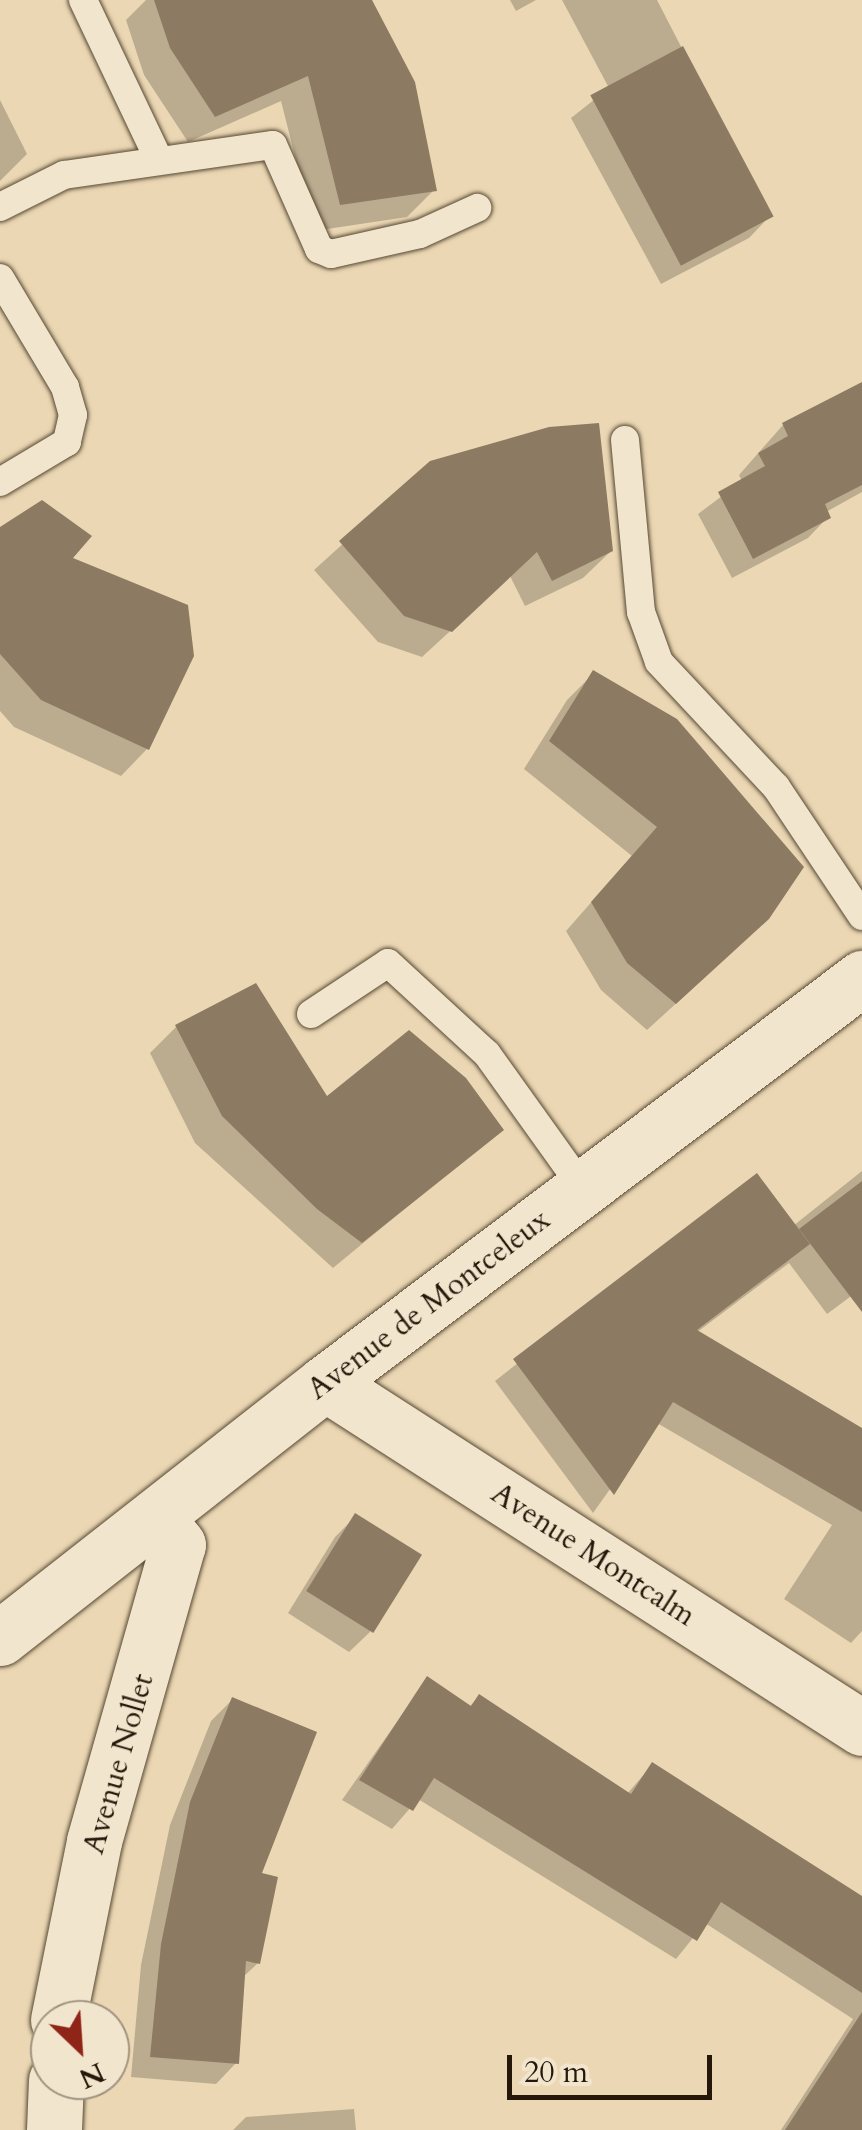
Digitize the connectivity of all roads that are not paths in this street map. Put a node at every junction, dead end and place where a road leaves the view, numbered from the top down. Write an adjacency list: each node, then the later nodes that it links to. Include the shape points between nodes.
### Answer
1 (83, 0): 2 (lane)
2 (158, 158): 3 (lane, via 64,175); 4 (lane, via 273,145 319,249 331,254 420,234)
3 (0, 207)
4 (477, 208)
5 (0, 278): 7 (lane, via 65,386 74,415 67,442)
6 (625, 440): 8 (lane, via 640,612 659,662 776,787)
7 (0, 482)
8 (862, 916)
9 (862, 978): 11 (street, Avenue de Montceleux)
10 (311, 1014): 11 (lane, via 388,963 487,1054)
11 (583, 1188): 12 (street, Avenue de Montceleux)
12 (324, 1383): 13 (street, Avenue de Montceleux); 15 (street, Avenue Montcalm)
13 (156, 1516): 14 (street, Avenue de Montceleux); 16 (street, Avenue Nollet, via 178,1546 94,1841)
14 (0, 1638)
15 (862, 1728)
16 (62, 2000)
17 (55, 2100): 18 (street)
18 (54, 2130)

